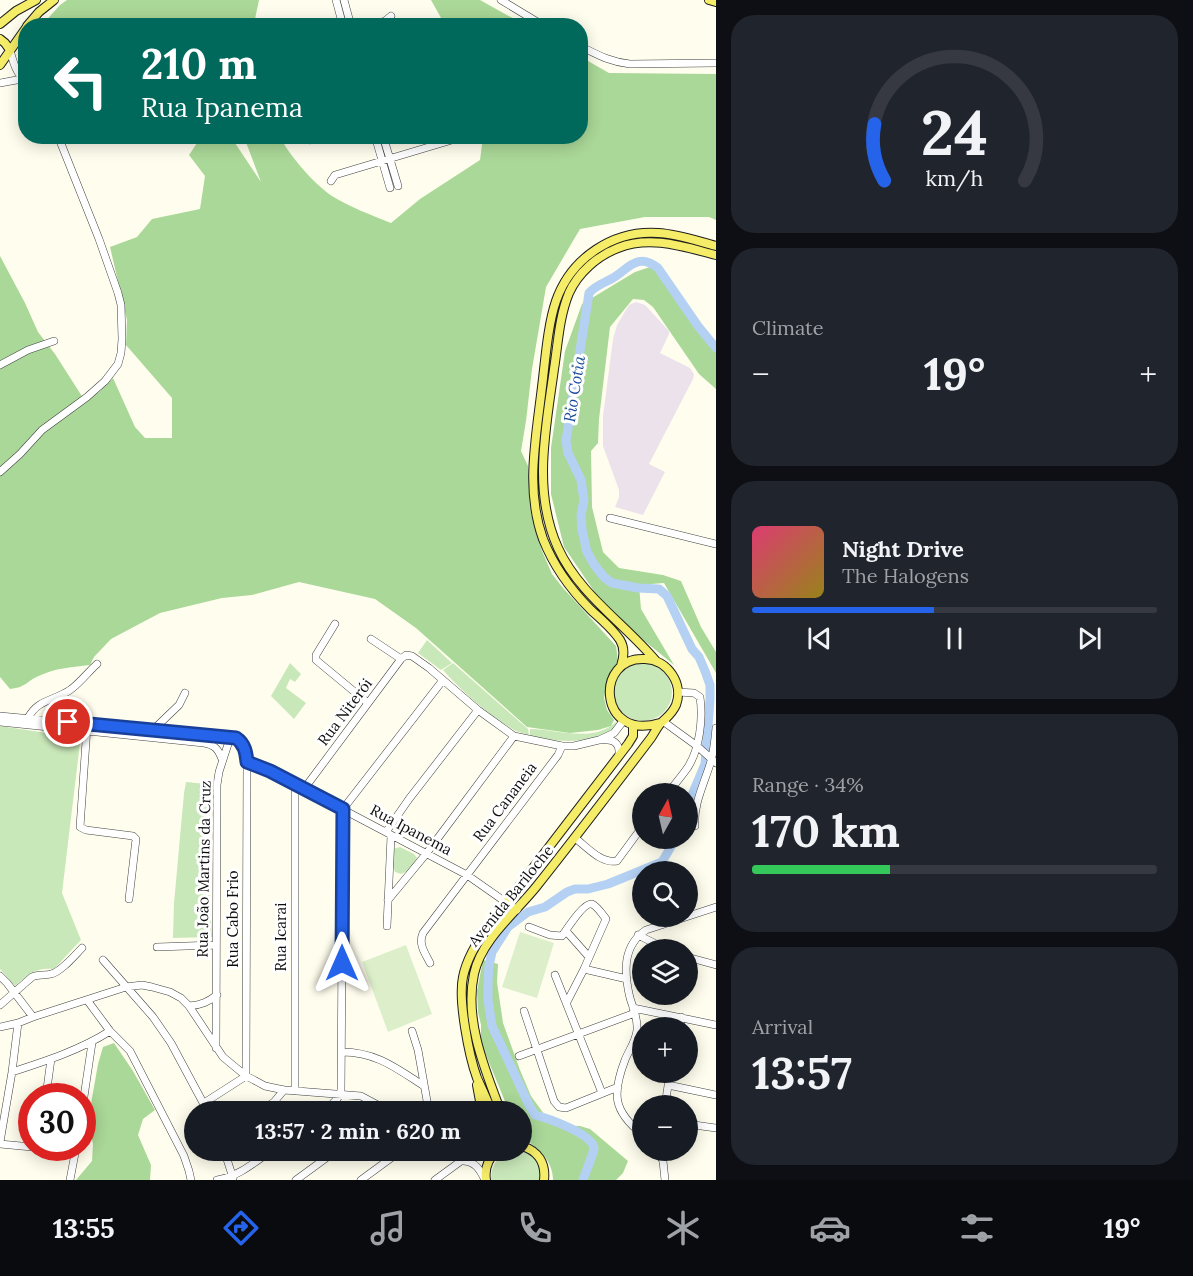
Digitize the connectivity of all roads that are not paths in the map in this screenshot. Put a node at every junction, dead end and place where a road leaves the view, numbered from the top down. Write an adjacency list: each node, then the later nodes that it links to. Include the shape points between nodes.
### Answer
1 (36, 0): 14 (main road)
2 (54, 0): 9 (main road)
3 (336, 0): 10 (street)
4 (344, 0): 11 (street)
5 (501, 0): 13 (street)
6 (709, 0): 7 (main road)
7 (716, 2)
8 (392, 15): 12 (street)
9 (34, 18)
10 (341, 18)
11 (349, 18)
12 (388, 18)
13 (531, 18)
14 (0, 24)
15 (18, 38): 17 (main road)
16 (0, 39): 17 (main road)
17 (10, 50): 20 (main road); 21 (street)
18 (588, 50): 19 (street, via 617,63)
19 (716, 63)
20 (0, 65)
21 (18, 72)
22 (18, 81): 23 (street)
23 (0, 83)
24 (61, 144): 35 (street, via 118,293 121,353 105,381 42,430)
25 (379, 144): 28 (street)
26 (384, 144): 28 (street)
27 (439, 144): 28 (street)
28 (386, 160): 29 (street, via 335,175); 30 (street)
29 (331, 181)
30 (394, 187)
31 (716, 246): 43 (main road, via 672,234 645,232 617,238 577,264 561,288 551,317 534,450 536,513 551,558 563,578 621,641)
32 (716, 255): 41 (main road, via 686,246 648,242 606,254 583,272 570,292 559,340 543,473 543,493 552,532 568,565 597,603)
33 (54, 341): 34 (street)
34 (0, 365)
35 (0, 472)
36 (610, 518): 37 (street)
37 (716, 544)
38 (335, 624): 47 (street, via 316,655 317,663)
39 (371, 639): 40 (street)
40 (401, 659): 44 (street, Rua Niterói, via 409,655); 47 (street, Rua Niterói)
41 (656, 661): 43 (main road, via 638,659); 45 (main road, via 674,677)
42 (97, 664): 50 (street, via 69,691 40,704)
43 (621, 666): 51 (main road, via 612,681 610,698 612,707)
44 (443, 680): 48 (street); 71 (street)
45 (678, 692): 53 (main road, via 672,714); 62 (street, via 700,697)
46 (185, 693): 57 (street)
47 (368, 703): 69 (street, Rua Niterói)
48 (478, 710): 58 (street); 72 (street, via 409,799)
49 (0, 716): 50 (street)
50 (28, 718): 55 (street)
51 (624, 720): 54 (main road); 60 (street, via 614,734)
52 (0, 722): 55 (street)
53 (662, 722): 54 (main road, via 644,727); 62 (street); 73 (main road, Avenida Bariloche)
54 (633, 725): 63 (main road, Avenida Bariloche, via 631,740)
55 (87, 728): 57 (street); 79 (street, via 80,827 136,839)
56 (716, 728): 65 (street)
57 (154, 734): 59 (street); 64 (street, via 212,745)
58 (514, 736): 61 (street); 75 (street)
59 (233, 738): 64 (street, Rua João Martins da Cruz); 66 (street, via 242,742)
60 (599, 740): 61 (street); 63 (street, via 615,741)
61 (562, 746): 77 (street, Rua Cananeia)
62 (700, 749): 65 (street); 67 (street)
63 (620, 755): 81 (main road, Avenida Bariloche)
64 (222, 759): 89 (street, Rua João Martins da Cruz, via 216,805)
65 (713, 760): 70 (street)
66 (247, 762): 68 (street, Rua Ipanema); 127 (street, Rua Cabo Frio)
67 (676, 783)
68 (295, 784): 69 (street, Rua Ipanema); 134 (street, Rua Icarai)
69 (304, 789): 71 (street, Rua Ipanema)
70 (698, 800)
71 (343, 809): 72 (street, Rua Ipanema); 122 (street)
72 (388, 834): 75 (street, Rua Ipanema); 76 (street)
73 (575, 838): 74 (street, via 604,861 614,862); 83 (main road, Avenida Bariloche)
74 (632, 841)
75 (426, 854): 77 (street, Rua Ipanema); 78 (street)
76 (389, 874): 78 (street); 80 (street)
77 (467, 875): 81 (street, Rua Ipanema); 95 (street, Rua Cananeia, via 421,938)
78 (405, 879): 80 (street)
79 (129, 899)
80 (388, 900): 84 (street)
81 (507, 902): 83 (street, Rua Ipanema); 126 (main road, Avenida Bariloche, via 478,941 462,978 463,1013)
82 (716, 907): 87 (street)
83 (518, 910): 147 (main road, Avenida Bariloche, via 482,951 471,993 478,1045)
84 (387, 926)
85 (529, 927): 86 (street, via 562,936)
86 (566, 931): 92 (street); 92 (street, via 584,908 594,905 607,920)
87 (638, 935): 88 (street); 100 (street, via 626,961)
88 (646, 939)
89 (216, 945): 90 (street); 103 (street, Rua João Martins da Cruz)
90 (157, 947)
91 (82, 948): 102 (street, via 58,971 36,975)
92 (589, 957): 97 (street)
93 (103, 960): 101 (street)
94 (698, 960): 96 (street)
95 (430, 963)
96 (716, 965)
97 (584, 969): 100 (street); 105 (street)
98 (0, 975): 102 (street)
99 (555, 975): 105 (street)
100 (627, 979): 109 (street)
101 (126, 987): 104 (street); 107 (street, via 161,989); 139 (street, via 171,1043)
102 (14, 992): 106 (street); 110 (street)
103 (217, 995): 107 (street, via 200,1005); 120 (street, Rua João Martins da Cruz)
104 (87, 1000): 110 (street); 116 (street)
105 (567, 1002): 118 (street)
106 (0, 1005)
107 (189, 1006): 120 (street)
108 (524, 1011): 121 (street)
109 (634, 1011): 111 (street); 118 (street); 132 (street, via 637,1029)
110 (33, 1017): 113 (street)
111 (681, 1017)
112 (698, 1021): 114 (street)
113 (18, 1023): 115 (street); 125 (street)
114 (716, 1025)
115 (0, 1027)
116 (110, 1031): 119 (street); 164 (street, via 130,1051 183,1156)
117 (412, 1031): 131 (street)
118 (578, 1035): 121 (street); 136 (street)
119 (92, 1043): 124 (street); 129 (street)
120 (216, 1048): 127 (street)
121 (537, 1050): 123 (street); 136 (street, via 559,1107 566,1108)
122 (342, 1052): 131 (street, via 358,1052 386,1062); 135 (street)
123 (519, 1056)
124 (51, 1059): 125 (street); 128 (street)
125 (12, 1072): 151 (street)
126 (476, 1075): 145 (main road); 146 (main road, Avenida Bariloche)
127 (246, 1076): 133 (street); 140 (street)
128 (48, 1083)
129 (86, 1083)
130 (668, 1084): 137 (street); 138 (street)
131 (424, 1086): 144 (street)
132 (618, 1087): 136 (street); 148 (street, via 620,1111)
133 (284, 1090): 134 (street); 141 (street)
134 (295, 1090): 135 (street)
135 (341, 1093): 142 (street); 143 (street)
136 (602, 1093)
137 (666, 1095)
138 (716, 1095)
139 (203, 1101)
140 (207, 1101)
141 (274, 1101)
142 (335, 1101)
143 (372, 1101)
144 (427, 1101)
145 (480, 1101)
146 (487, 1101)
147 (497, 1101)
148 (632, 1125)
149 (699, 1126): 150 (street)
150 (716, 1128)
151 (0, 1143): 152 (street)
152 (18, 1145)
153 (532, 1150): 170 (main road, via 544,1166)
154 (74, 1161): 163 (street)
155 (228, 1161): 162 (street)
156 (257, 1161): 162 (street)
157 (322, 1161): 166 (street)
158 (387, 1161): 167 (street)
159 (461, 1161): 168 (street); 169 (street, via 477,1166)
160 (489, 1161): 169 (main road)
161 (663, 1161): 171 (street)
162 (233, 1178): 165 (street)
163 (70, 1180)
164 (191, 1180)
165 (217, 1180)
166 (296, 1180)
167 (361, 1180)
168 (435, 1180)
169 (485, 1180)
170 (544, 1180)
171 (665, 1180)

